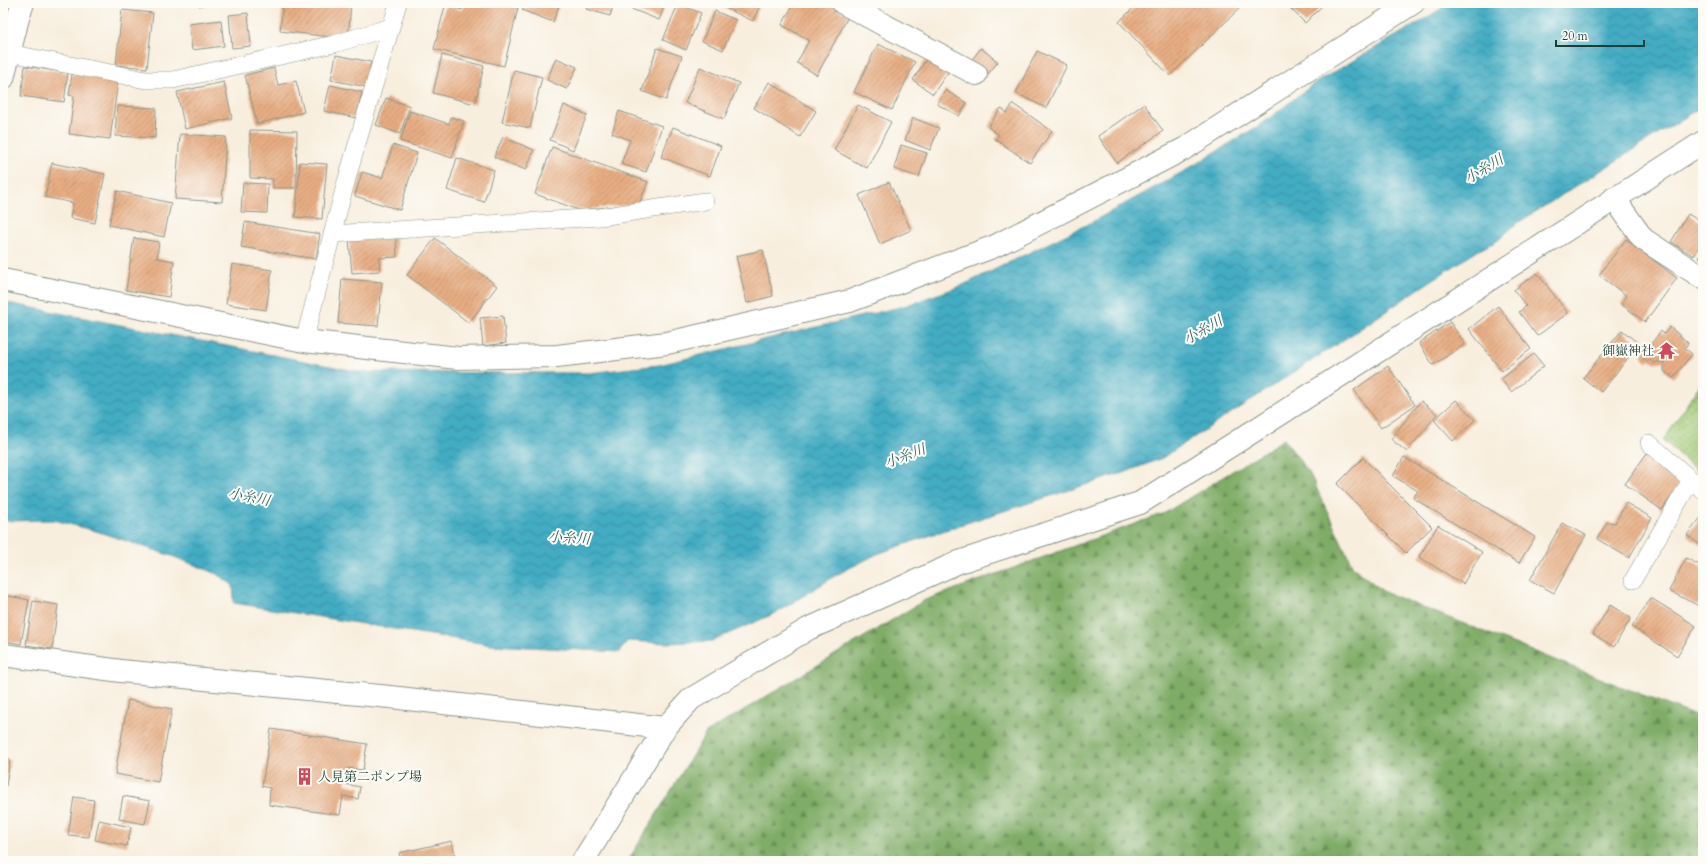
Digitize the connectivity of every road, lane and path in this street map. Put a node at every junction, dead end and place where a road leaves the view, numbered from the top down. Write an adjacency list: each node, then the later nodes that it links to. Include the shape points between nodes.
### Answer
1 (23, 3): 6 (street)
2 (398, 3): 5 (lane)
3 (843, 3): 7 (street)
4 (1413, 3): 15 (street, via 1184,149 995,246 850,301 667,343 557,356 458,358)
5 (391, 27): 6 (lane, via 334,44 173,80 146,80); 12 (lane)
6 (9, 53): 8 (street)
7 (976, 74)
8 (3, 78)
9 (1703, 142): 10 (street)
10 (1614, 198): 13 (street, via 1642,239); 20 (street, via 1140,503 959,562 808,630 691,699)
11 (704, 201): 12 (lane, via 600,217)
12 (332, 234): 15 (lane)
13 (1703, 278)
14 (3, 280): 15 (street)
15 (304, 341)
16 (1649, 443): 17 (lane)
17 (1697, 485): 18 (lane)
18 (1633, 580)
19 (3, 656): 20 (street, via 121,671 390,697)
20 (665, 728): 21 (street)
21 (583, 861)

